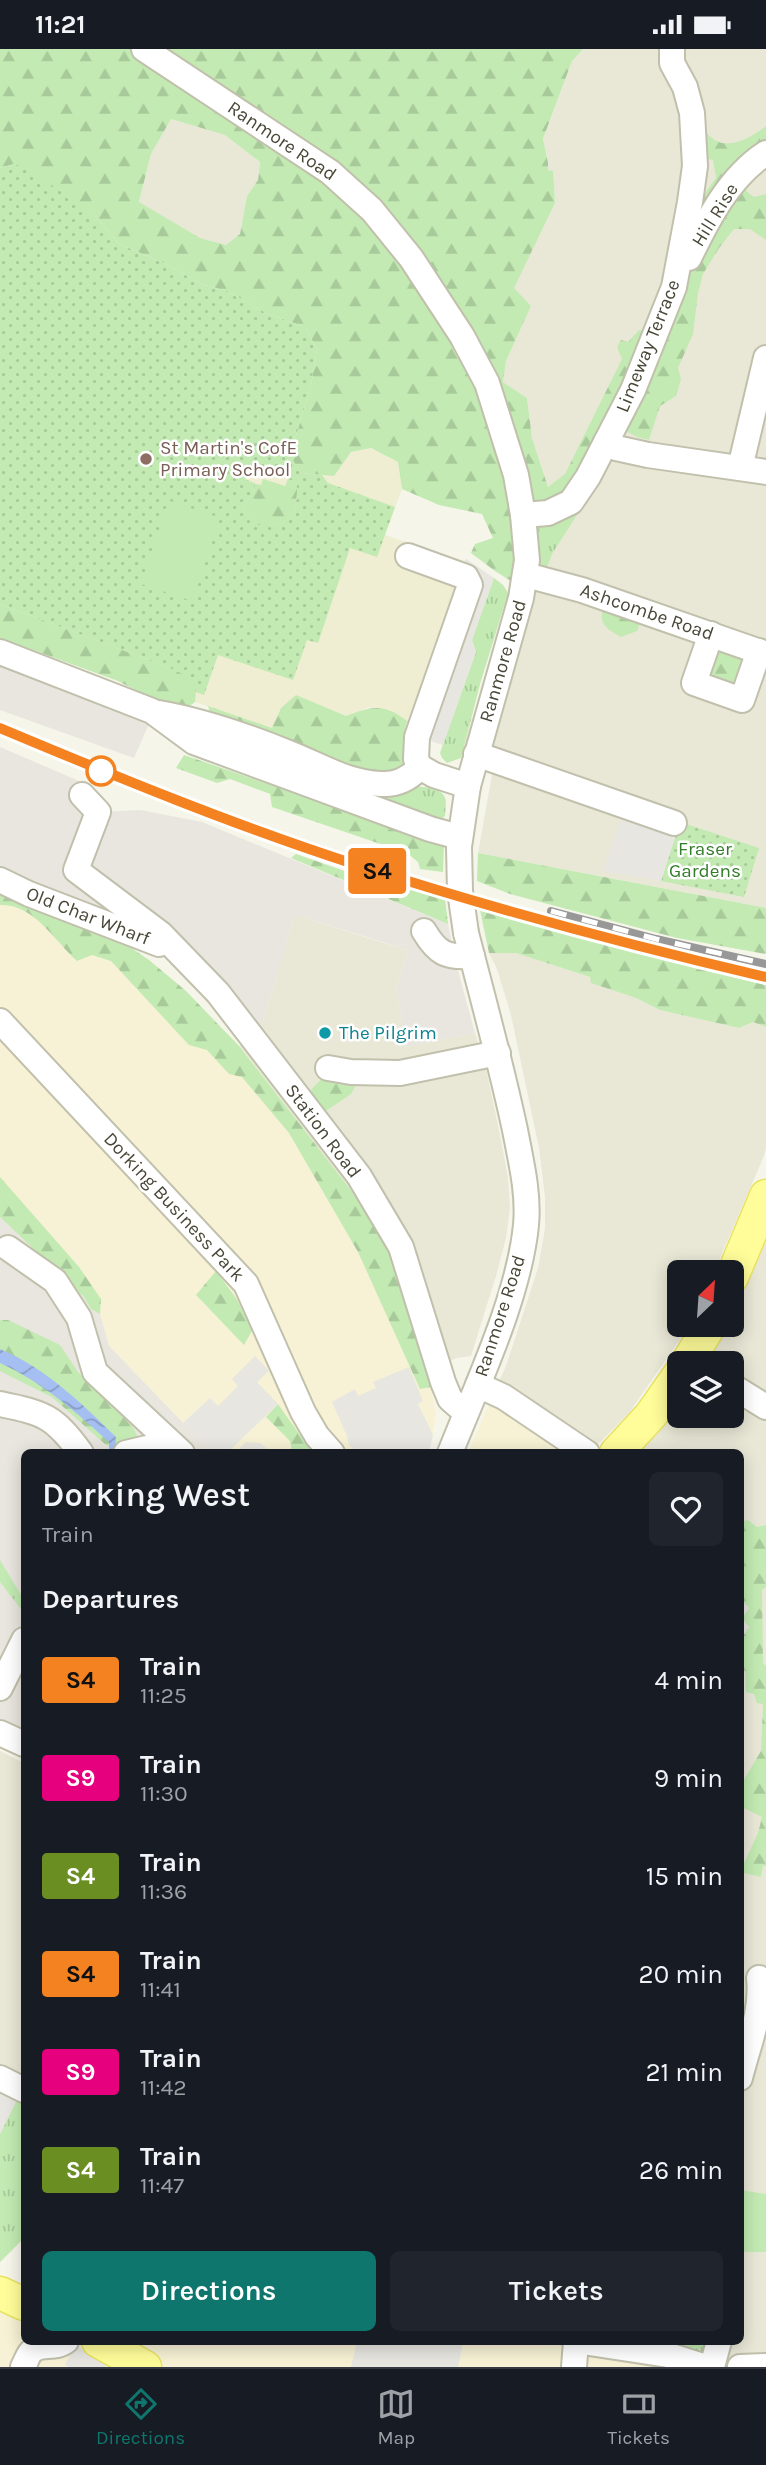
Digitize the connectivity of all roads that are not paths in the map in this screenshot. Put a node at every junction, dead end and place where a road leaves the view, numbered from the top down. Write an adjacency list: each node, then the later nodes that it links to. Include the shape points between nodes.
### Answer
1 (144, 49): 9 (street, Ranmore Road, via 330,172 372,210 411,258 487,383 516,475)
2 (672, 49): 4 (street, Limeway Terrace, via 672,63 692,113 695,166)
3 (766, 153): 4 (street, Hill Rise, via 749,164 729,189)
4 (674, 287): 6 (street, Limeway Terrace)
5 (766, 358): 7 (street)
6 (607, 442): 7 (street, via 616,448); 9 (street, Limeway Terrace, via 571,502 548,513)
7 (740, 468): 8 (street)
8 (766, 472)
9 (523, 515): 11 (street, Ranmore Road)
10 (408, 556): 17 (street, via 466,577 470,585 418,737)
11 (526, 575): 12 (street, Ashcombe Road); 16 (street, Ranmore Road)
12 (710, 634): 14 (street, Ashcombe Road); 14 (street, via 694,683 717,692 742,700)
13 (0, 652): 15 (street)
14 (762, 653)
15 (152, 711): 17 (street, via 195,720 353,780 399,781); 21 (street, via 194,742)
16 (476, 754): 18 (street, Ranmore Road); 20 (street)
17 (420, 767): 18 (street)
18 (468, 786): 21 (street, Ranmore Road)
19 (82, 795): 25 (street, Station Road, via 98,812 76,870)
20 (674, 823)
21 (459, 842): 24 (street, Ranmore Road, bridge, via 460,891)
22 (0, 880): 25 (street, Old Char Wharf)
23 (424, 931): 24 (street, via 434,947 453,958)
24 (469, 945): 27 (street, Ranmore Road)
25 (176, 951): 37 (street, Station Road, via 218,993 359,1176 401,1247 443,1382 450,1399)
26 (0, 1021): 40 (street, Dorking Business Park, via 246,1284 303,1412)
27 (498, 1053): 28 (street, via 400,1073); 32 (street, Ranmore Road, via 522,1169 526,1224 514,1282)
28 (328, 1067)
29 (766, 1196): 31 (main road)
30 (8, 1248): 39 (street, via 55,1281 79,1318 95,1372)
31 (739, 1260)
32 (478, 1385): 37 (street, Ranmore Road); 42 (street, via 504,1397)
33 (667, 1393): 43 (main road)
34 (744, 1393): 36 (street)
35 (0, 1404): 38 (street, via 40,1413 64,1429)
36 (766, 1407)
37 (466, 1413): 41 (street)
38 (78, 1449)
39 (178, 1449)
40 (328, 1449)
41 (452, 1449)
42 (581, 1449)
43 (620, 1449)
44 (21, 1646): 45 (street)
45 (0, 1688)
46 (0, 1733): 47 (street)
47 (21, 1743)
48 (758, 1978): 49 (street, via 761,1992)
49 (744, 2064)
50 (0, 2078): 51 (street)
51 (21, 2088)
52 (60, 2345): 57 (street, via 32,2350)
53 (576, 2345): 58 (street)
54 (602, 2345): 59 (street, via 668,2355)
55 (718, 2345): 60 (street)
56 (766, 2366): 61 (street)
57 (23, 2367)
58 (574, 2367)
59 (706, 2367)
60 (712, 2367)
61 (740, 2367)

